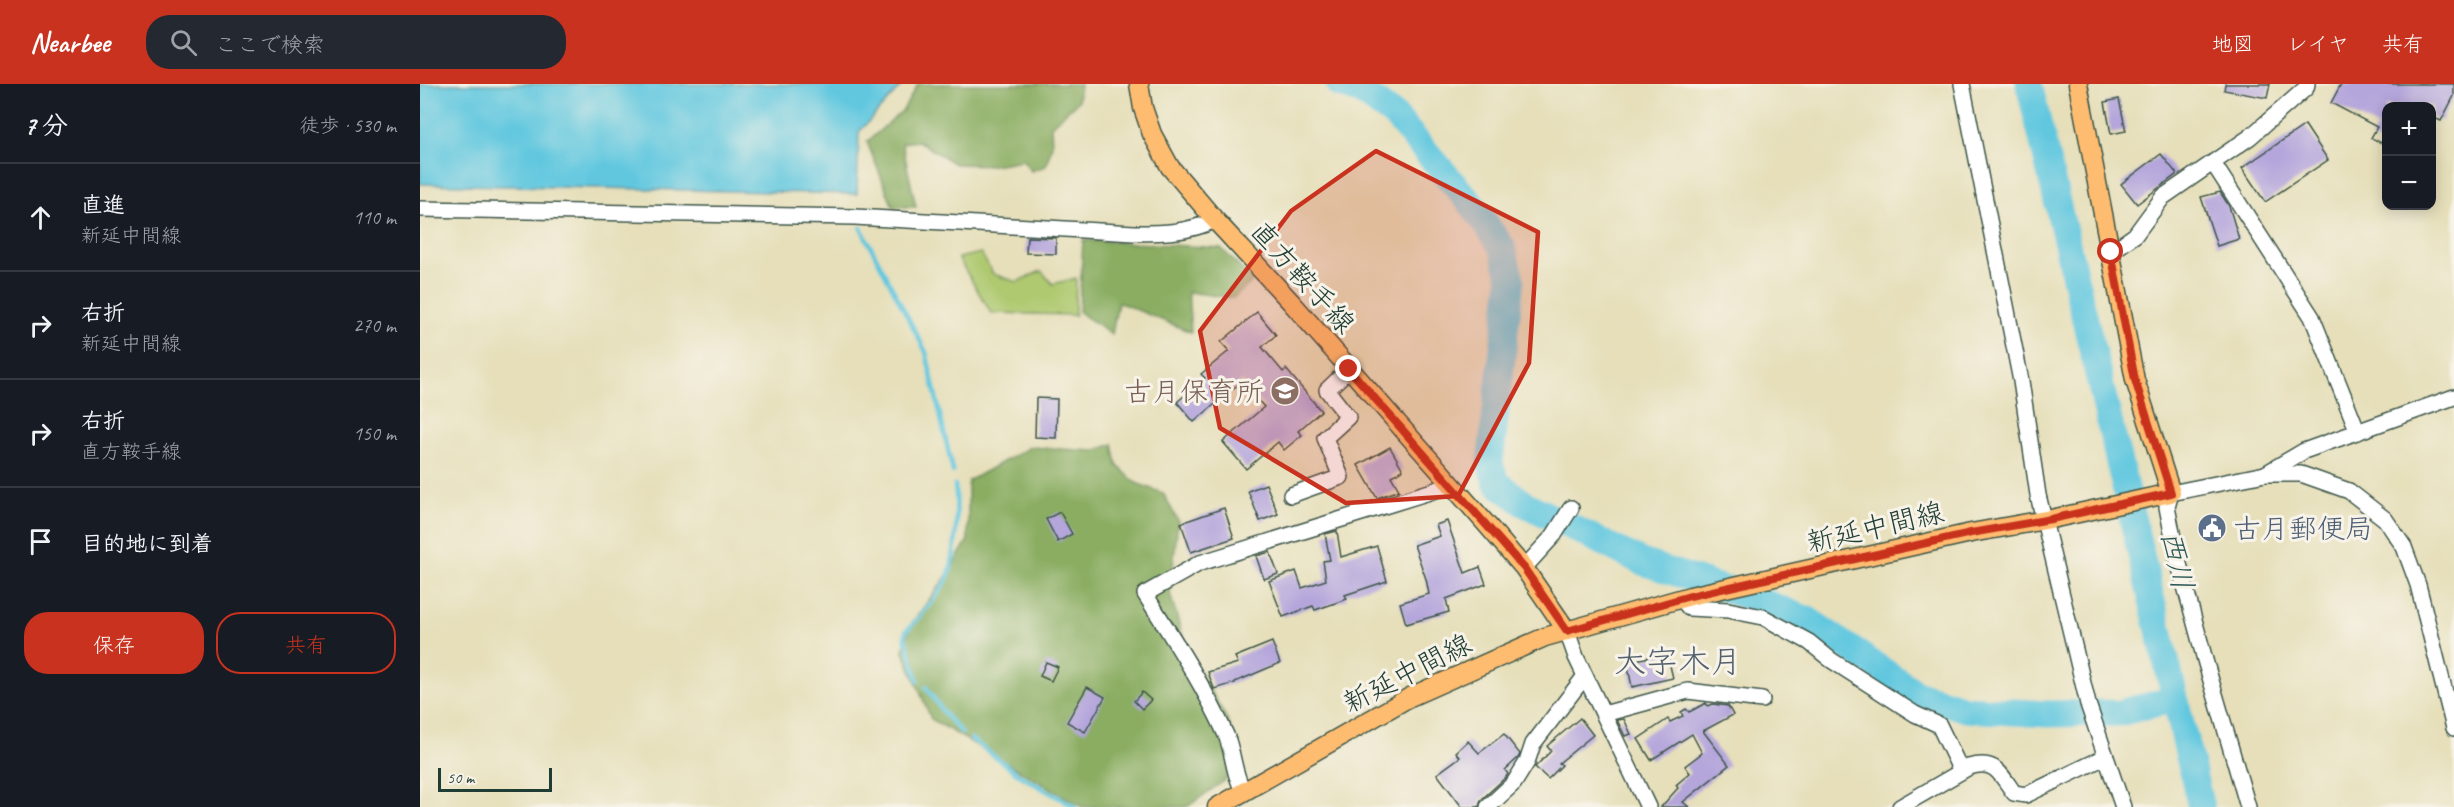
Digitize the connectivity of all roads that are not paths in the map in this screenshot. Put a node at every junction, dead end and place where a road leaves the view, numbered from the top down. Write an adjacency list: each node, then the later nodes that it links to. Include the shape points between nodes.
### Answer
1 (1139, 84): 7 (main road, 直方鞍手線, via 1152,134 1166,159)
2 (1962, 84): 17 (street)
3 (2078, 84): 8 (main road)
4 (2307, 84): 5 (street, via 2250,137)
5 (2212, 163): 8 (street, via 2163,197 2134,234); 11 (street, via 2312,317)
6 (420, 209): 7 (street, via 855,216 1134,233 1175,233)
7 (1215, 220): 9 (main road, 直方鞍手線)
8 (2111, 252): 14 (main road, via 2135,380)
9 (1349, 369): 13 (main road, 直方鞍手線); 15 (street, via 1327,390 1348,417 1325,438 1341,477)
10 (2454, 397): 11 (street)
11 (2358, 432): 12 (street, via 2304,451)
12 (2265, 474): 14 (street); 24 (street, via 2301,474 2349,491 2385,519 2404,547 2418,585)
13 (1452, 485): 18 (main road, 直方鞍手線); 27 (street, via 1200,563 1145,594 1227,737 1236,779)
14 (2171, 493): 17 (main road, 新延中間線); 33 (street, via 2167,507 2176,553)
15 (1291, 495)
16 (1571, 508): 18 (street, via 1554,535)
17 (2047, 519): 19 (main road, 新延中間線); 25 (street, via 2088,704)
18 (1524, 568): 20 (main road, 直方鞍手線)
19 (1686, 597): 20 (main road, 新延中間線); 26 (street, via 1689,608 1763,617 1794,633 1915,714 1939,725)
20 (1567, 631): 21 (street); 27 (main road, 新延中間線, via 1410,697)
21 (1585, 676): 23 (street); 29 (street, via 1533,744 1514,783)
22 (1762, 700): 23 (street, via 1688,691)
23 (1604, 714): 30 (street)
24 (2454, 728)
25 (2105, 757): 26 (street, via 2026,795 2014,793 1994,766 1982,763); 32 (street)
26 (1961, 771): 31 (street)
27 (1244, 792): 28 (main road, 新延中間線)
28 (1217, 807)
29 (1488, 807)
30 (1648, 807)
31 (1900, 807)
32 (2123, 807)
33 (2248, 807)

